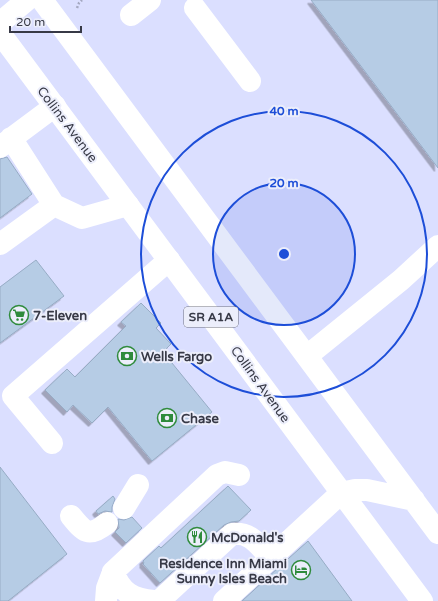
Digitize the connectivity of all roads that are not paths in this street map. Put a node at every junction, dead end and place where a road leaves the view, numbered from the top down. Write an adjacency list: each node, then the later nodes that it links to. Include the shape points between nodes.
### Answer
1 (27, 0): 6 (main road)
2 (42, 0): 16 (main road)
3 (150, 0): 5 (main road)
4 (195, 8): 8 (main road)
5 (131, 15)
6 (0, 23)
7 (0, 33): 9 (main road, Collins Avenue / SR A1A)
8 (250, 80)
9 (55, 106): 10 (main road); 12 (main road, Collins Avenue / SR A1A)
10 (5, 142): 11 (main road)
11 (54, 205): 12 (main road, via 82,218); 13 (main road)
12 (128, 206): 15 (main road, Collins Avenue / SR A1A)
13 (0, 244)
14 (438, 246): 16 (main road, via 401,280)
15 (169, 260): 17 (main road, via 13,396); 20 (main road, Collins Avenue / SR A1A)
16 (307, 356): 21 (main road)
17 (52, 443)
18 (238, 476): 27 (main road, via 225,472 217,475)
19 (138, 485): 22 (main road)
20 (341, 493): 21 (main road, via 367,490); 26 (main road); 32 (main road, Collins Avenue / SR A1A)
21 (414, 500): 25 (main road)
22 (124, 508)
23 (71, 516): 24 (main road, via 81,528 89,532 98,531)
24 (107, 523)
25 (438, 533)
26 (271, 558): 30 (main road, via 249,535 232,534); 31 (main road)
27 (113, 572): 28 (main road, via 107,588); 29 (main road, via 118,585 128,593 142,600)
28 (106, 601)
29 (154, 601)
30 (158, 601)
31 (224, 601)
32 (422, 601)

